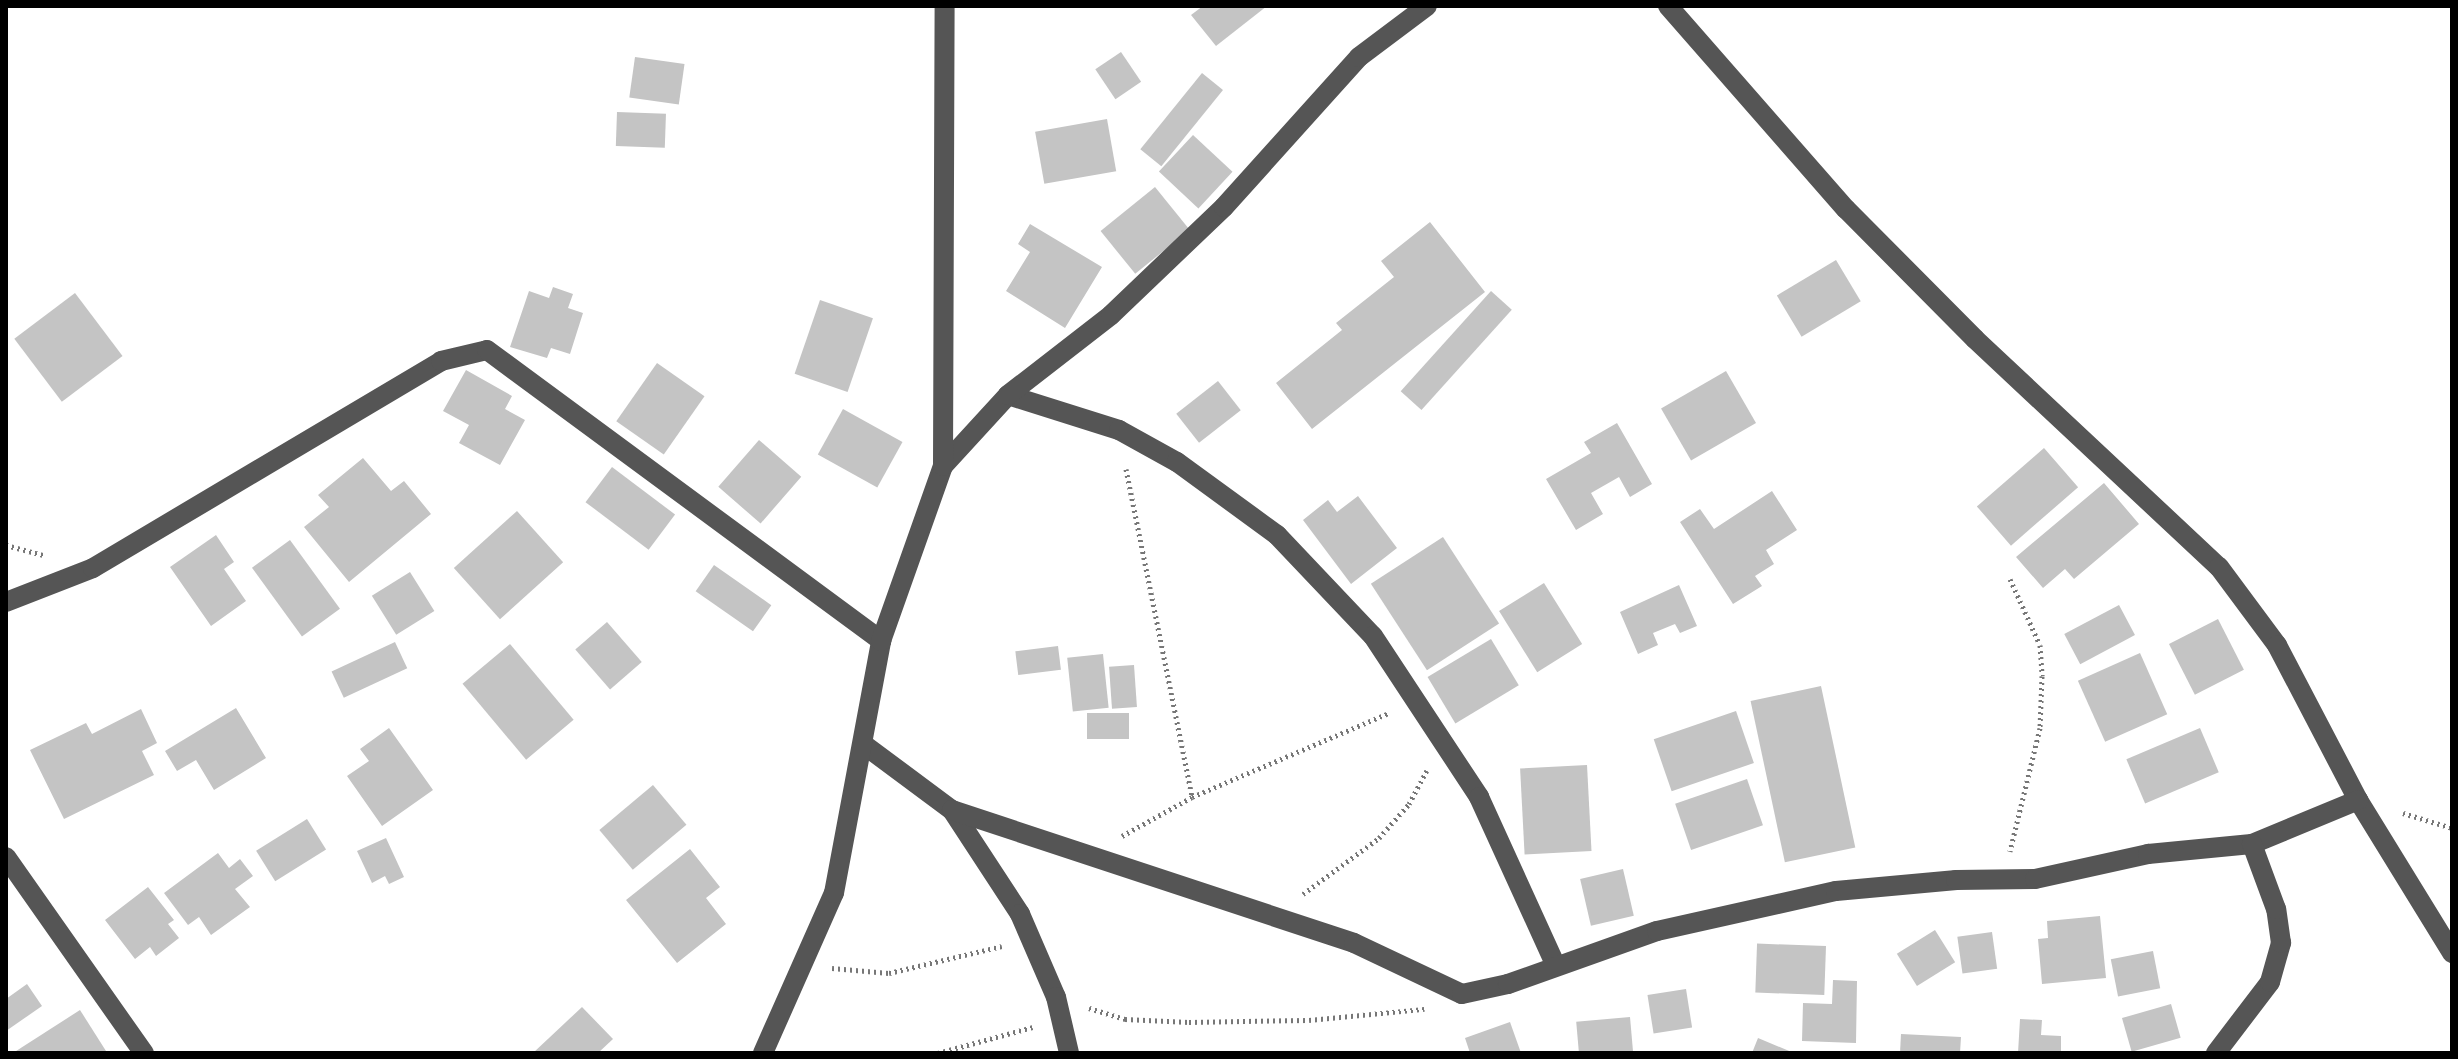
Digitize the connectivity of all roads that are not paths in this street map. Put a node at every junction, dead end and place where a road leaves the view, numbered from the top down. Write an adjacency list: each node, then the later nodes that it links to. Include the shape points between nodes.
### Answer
1 (945, 6): 5 (street)
2 (1427, 6): 4 (street, via 1359,57 1224,207 1111,315)
3 (1668, 6): 9 (street, via 1846,209 1975,339 2219,567 2277,645)
4 (1008, 395): 5 (street); 14 (street, via 1119,430 1177,462 1277,535 1373,636 1479,797)
5 (943, 466): 7 (street)
6 (6, 602): 7 (street, via 93,568 441,361 487,350)
7 (881, 641): 8 (street)
8 (863, 744): 10 (street); 16 (street, via 834,893)
9 (2358, 800): 11 (street); 13 (street)
10 (952, 810): 14 (street, via 1354,943 1462,994 1508,984); 17 (street, via 1032,940 1056,997)
11 (2252, 844): 14 (street, via 2148,854 2035,879 1836,891 1657,931); 18 (street, via 2276,909 2281,943 2270,982)
12 (6, 857): 15 (street)
13 (2452, 953)
14 (1555, 964)
15 (144, 1053)
16 (763, 1053)
17 (1069, 1053)
18 (2216, 1053)

